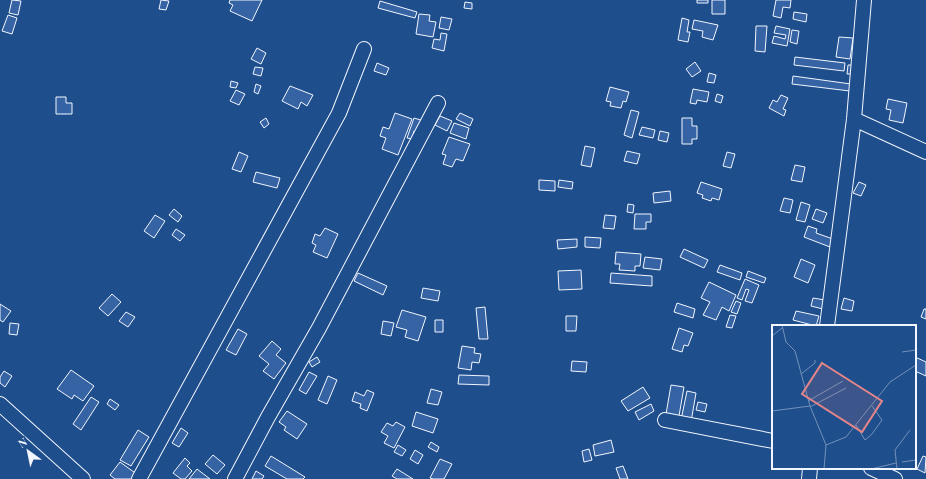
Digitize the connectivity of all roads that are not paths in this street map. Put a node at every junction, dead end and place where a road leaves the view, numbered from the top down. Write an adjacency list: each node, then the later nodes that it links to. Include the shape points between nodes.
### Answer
1 (864, 0): 4 (street)
2 (364, 49): 13 (street, via 339,113)
3 (438, 103): 14 (street, via 319,328)
4 (854, 119): 5 (street); 6 (street)
5 (926, 152)
6 (827, 325)
7 (0, 404): 12 (street)
8 (665, 420): 9 (street)
9 (772, 441)
10 (810, 469): 15 (street)
11 (873, 469): 16 (street)
12 (83, 479)
13 (139, 479)
14 (235, 479)
15 (809, 479)
16 (896, 479)

